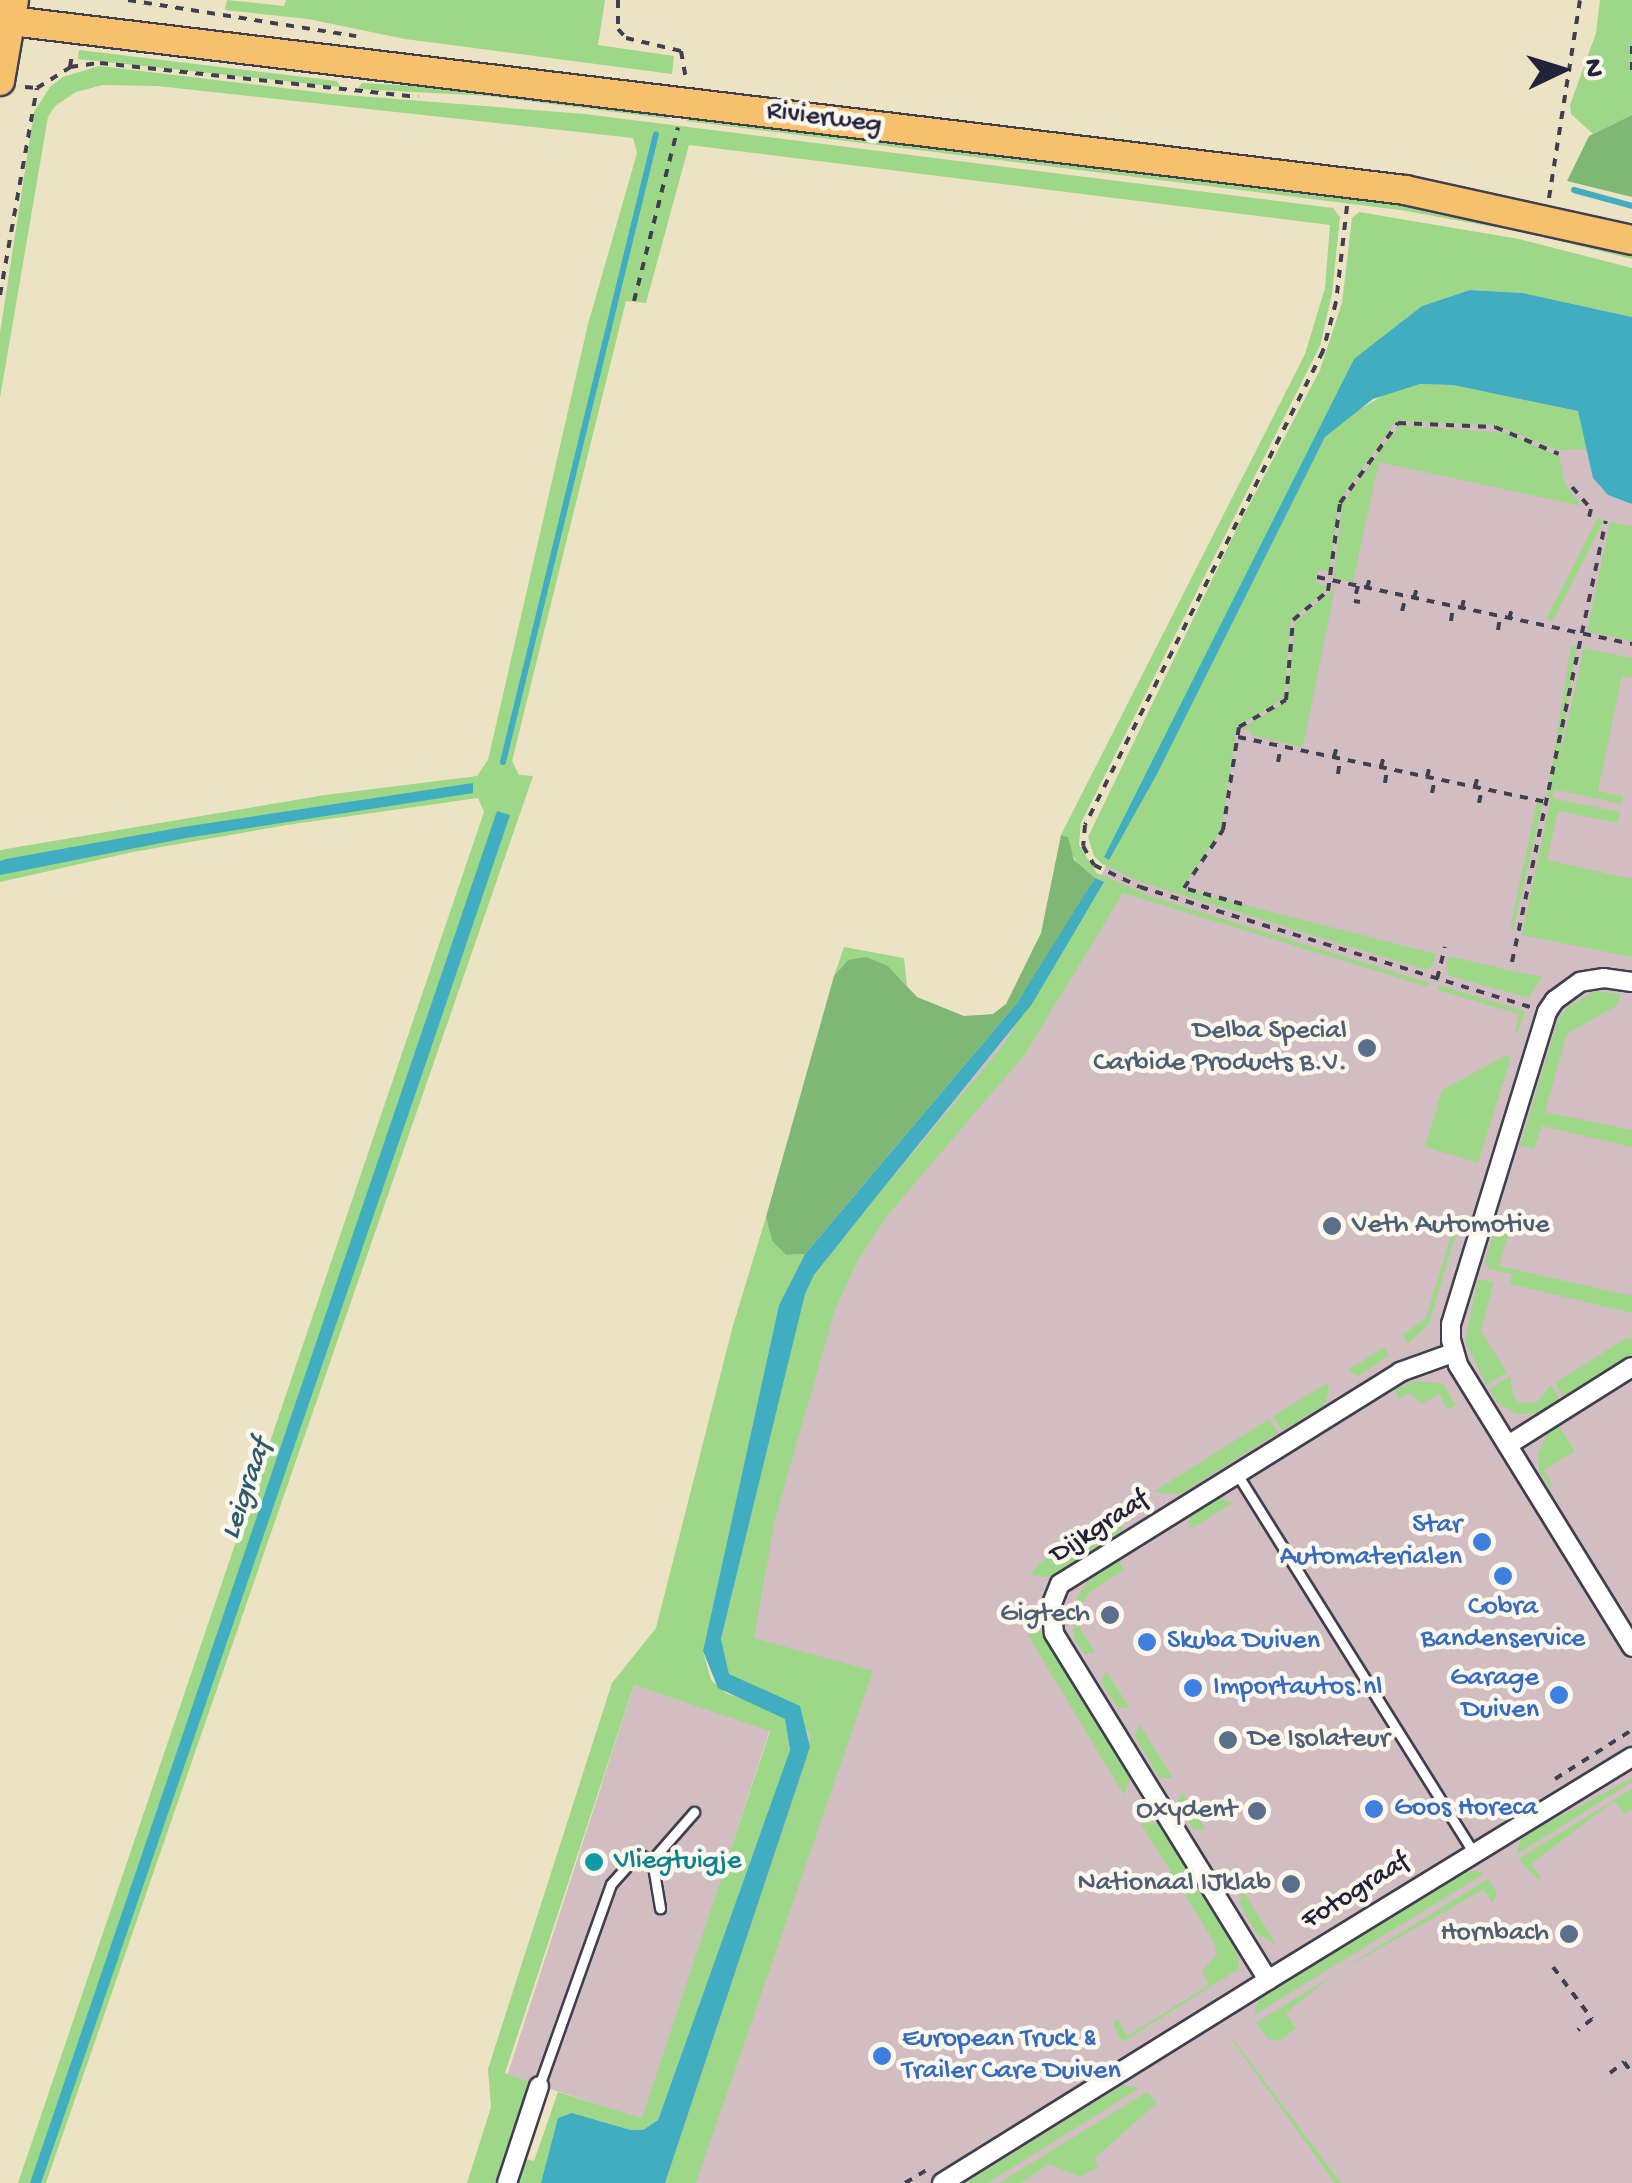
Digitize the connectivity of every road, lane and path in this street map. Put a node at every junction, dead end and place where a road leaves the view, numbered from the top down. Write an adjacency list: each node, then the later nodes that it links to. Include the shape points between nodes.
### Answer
1 (618, 0): 8 (path, via 618,30 626,38 681,51)
2 (1580, 0): 9 (path)
3 (12, 11): 6 (main road); 8 (main road, Rivierweg)
4 (1632, 46): 5 (path)
5 (1632, 76)
6 (0, 81)
7 (37, 88): 12 (path)
8 (684, 91): 11 (main road, Rivierweg, via 1405,190); 13 (path)
9 (1549, 199)
10 (1347, 206): 59 (path, via 1323,351 1085,825 1083,846 1094,864 1140,888)
11 (1632, 240)
12 (0, 295)
13 (634, 302)
14 (1559, 454): 20 (path, via 1495,427 1398,423 1340,503)
15 (1572, 486): 16 (path, via 1591,510)
16 (1589, 517)
17 (1606, 522): 36 (path)
18 (1371, 574): 23 (path)
19 (1318, 577): 20 (path)
20 (1330, 580): 22 (path); 38 (path, via 1328,592 1293,620 1286,700 1239,727)
21 (1418, 584): 26 (path)
22 (1358, 586): 23 (path); 27 (path, via 1354,601)
23 (1367, 588): 25 (path)
24 (1464, 594): 30 (path)
25 (1406, 596): 26 (path); 31 (path)
26 (1414, 598): 29 (path)
27 (1360, 602)
28 (1512, 605): 33 (path)
29 (1453, 606): 30 (path); 34 (path)
30 (1462, 608): 32 (path)
31 (1402, 611)
32 (1500, 616): 33 (path); 35 (path)
33 (1509, 619): 36 (path)
34 (1451, 621)
35 (1498, 630)
36 (1583, 634): 37 (path); 54 (path)
37 (1632, 644)
38 (1238, 737): 39 (path); 56 (path, via 1223,830 1184,888)
39 (1281, 746): 42 (path); 43 (path)
40 (1337, 746): 42 (path)
41 (1384, 756): 45 (path)
42 (1337, 758): 45 (path); 46 (path)
43 (1278, 762)
44 (1430, 766): 48 (path)
45 (1384, 768): 48 (path); 50 (path)
46 (1338, 774)
47 (1478, 775): 51 (path)
48 (1428, 777): 49 (path)
49 (1435, 779): 51 (path); 53 (path)
50 (1384, 784)
51 (1475, 787): 52 (path)
52 (1482, 789): 54 (path); 55 (path)
53 (1432, 793)
54 (1546, 802): 58 (path)
55 (1480, 803)
56 (1242, 904)
57 (1445, 948): 59 (path)
58 (1512, 962)
59 (1436, 979): 61 (path)
60 (1632, 982): 61 (street, via 1580,982)
61 (1547, 1012): 62 (street, via 1451,1324)
62 (1453, 1353): 64 (street); 65 (street, Dijkgraaf, via 1400,1372)
63 (1632, 1367): 64 (street)
64 (1508, 1445): 66 (street)
65 (1236, 1474): 69 (lane); 73 (street, Dijkgraaf, via 1068,1576 1054,1594 1050,1620)
66 (1632, 1647)
67 (1632, 1757): 69 (street, Fotograaf)
68 (694, 1812): 70 (lane)
69 (1473, 1852): 73 (street, Fotograaf)
70 (652, 1860): 71 (lane); 77 (lane, via 638,1854 611,1884)
71 (660, 1908)
72 (1553, 1968): 74 (path, via 1592,2020)
73 (1268, 1980): 79 (street)
74 (1578, 2030)
75 (1610, 2073): 76 (path, via 1624,2062)
76 (1632, 2073)
77 (539, 2086): 78 (street)
78 (507, 2183)
79 (942, 2183)

